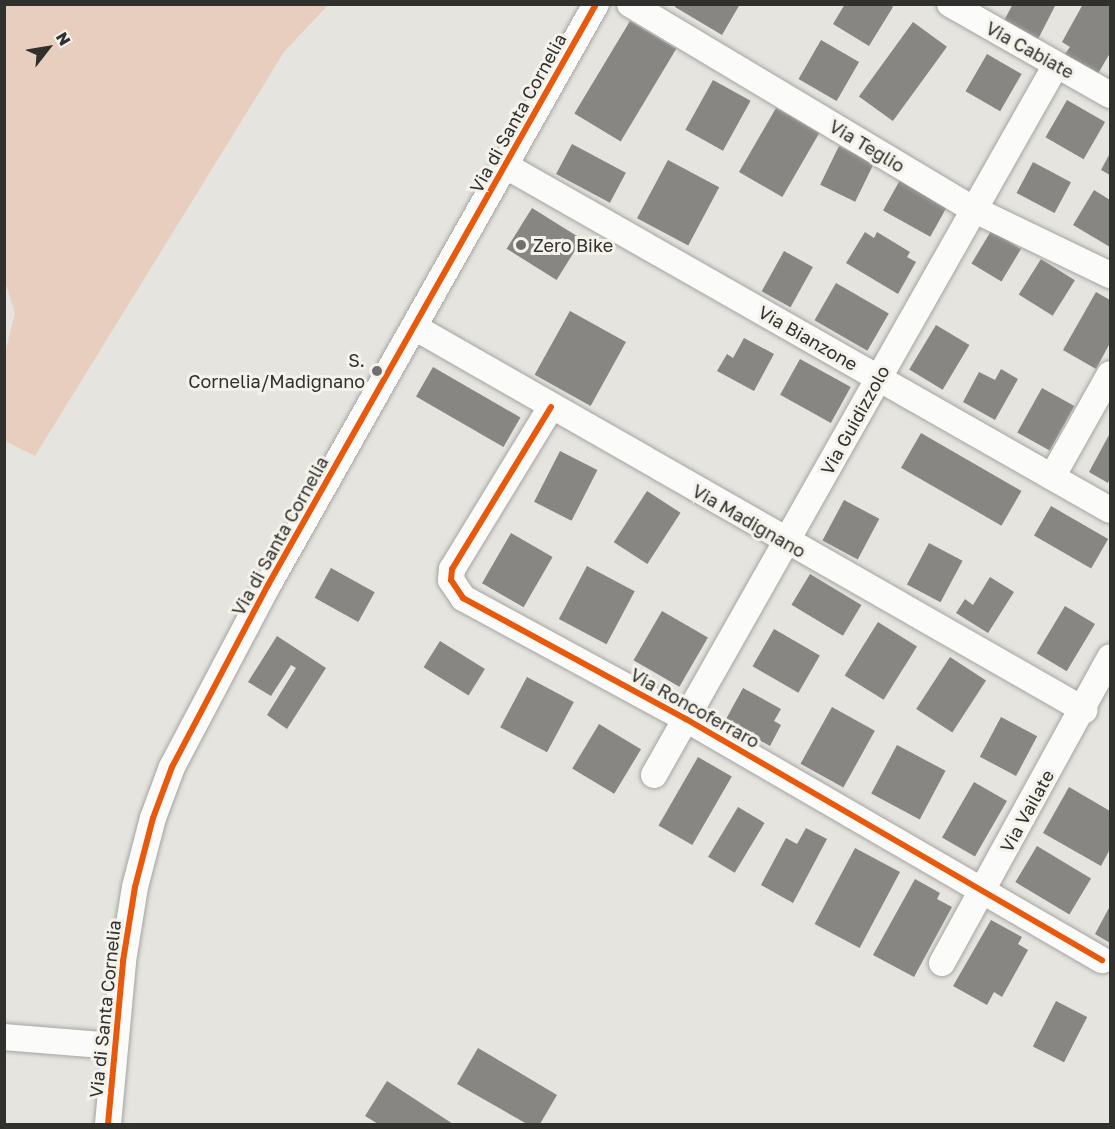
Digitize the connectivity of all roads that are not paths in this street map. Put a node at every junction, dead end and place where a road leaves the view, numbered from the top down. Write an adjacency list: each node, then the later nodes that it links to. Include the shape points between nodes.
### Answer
1 (596, 4): 6 (street, Via di Santa Cornelia)
2 (630, 4): 7 (street, Via Teglio)
3 (950, 4): 4 (street, Via Cabiate)
4 (1056, 65): 5 (street, Via Cabiate); 7 (street, Via Guidizzolo)
5 (1110, 95)
6 (506, 166): 9 (street, Via di Santa Cornelia); 11 (street, Via Bianzone)
7 (973, 209): 8 (street, Via Teglio); 11 (street, Via Guidizzolo)
8 (1110, 275)
9 (416, 328): 12 (street, Via Madignano); 24 (street, Via di Santa Cornelia, via 268,585 172,767 153,818 135,887)
10 (1110, 374): 13 (street)
11 (879, 378): 13 (street, Via Bianzone); 15 (street, Via Guidizzolo)
12 (551, 407): 15 (street, Via Madignano); 18 (street, Via Roncoferraro, via 452,569 453,586 463,598)
13 (1052, 477): 14 (street, Via Bianzone)
14 (1110, 510)
15 (786, 542): 17 (street, Via Madignano); 18 (street, Via Guidizzolo)
16 (1110, 657): 17 (street, Via Vailate)
17 (1084, 710): 20 (street, Via Vailate)
18 (686, 719): 19 (street, Via Guidizzolo); 20 (street, Via Roncoferraro)
19 (654, 775)
20 (984, 888): 21 (street, Via Roncoferraro); 22 (street, Via Vailate)
21 (1102, 960)
22 (942, 963)
23 (4, 1037): 24 (street)
24 (114, 1046): 25 (street, Via di Santa Cornelia)
25 (108, 1125)

